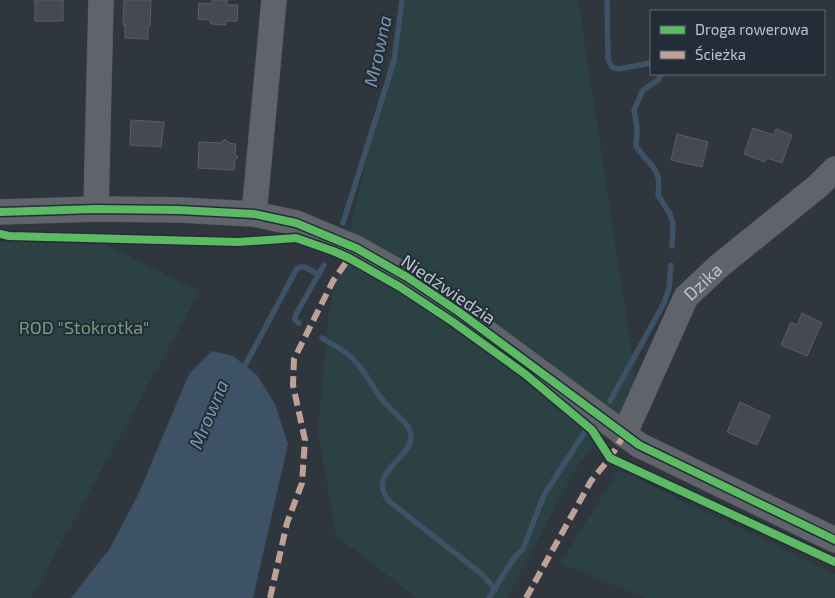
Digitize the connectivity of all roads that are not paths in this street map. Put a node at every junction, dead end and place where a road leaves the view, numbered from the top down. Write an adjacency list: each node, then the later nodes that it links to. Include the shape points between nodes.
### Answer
1 (101, 0): 4 (street)
2 (274, 0): 6 (street)
3 (835, 169): 7 (street, Dzika, via 686,296)
4 (96, 209): 5 (street, Niedźwiedzia); 6 (street, Niedźwiedzia)
5 (0, 212)
6 (254, 214): 7 (street, Niedźwiedzia, via 296,223 339,240 408,277)
7 (624, 435): 8 (street, Niedźwiedzia)
8 (835, 540)

